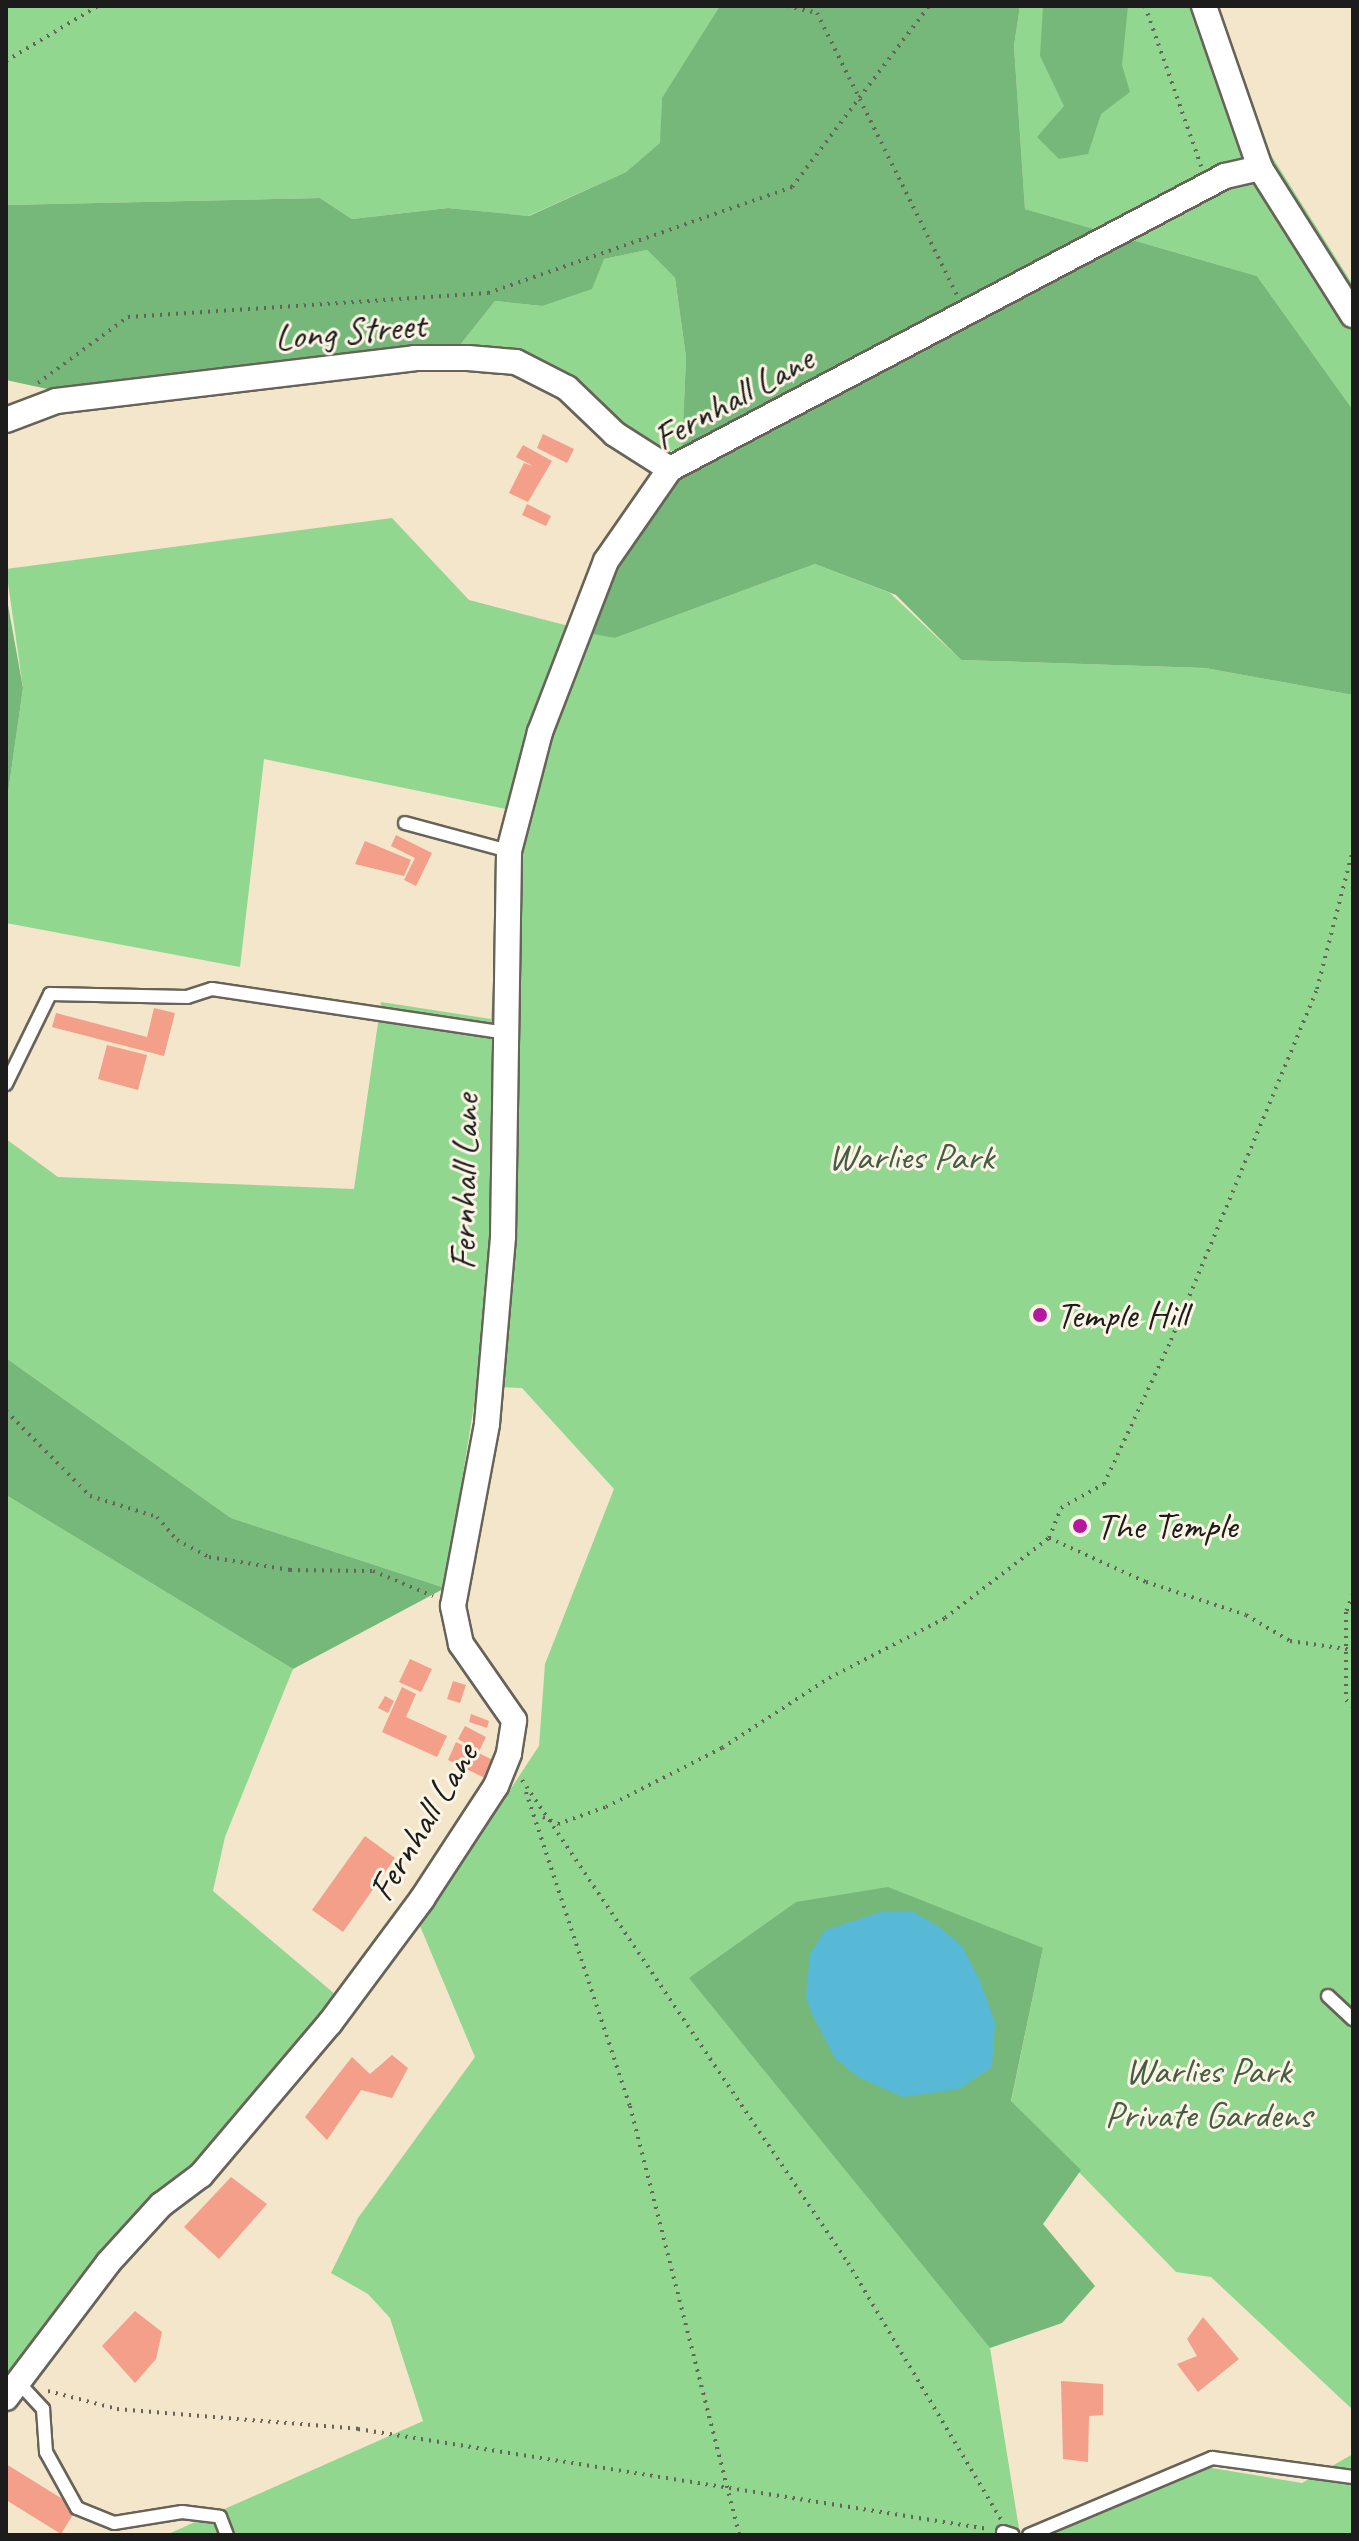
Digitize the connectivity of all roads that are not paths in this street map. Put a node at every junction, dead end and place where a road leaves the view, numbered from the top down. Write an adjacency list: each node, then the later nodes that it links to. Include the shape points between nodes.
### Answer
1 (1204, 6): 2 (street)
2 (1260, 168): 3 (street); 5 (street, Fernhall Lane, via 1208,185)
3 (1353, 315)
4 (6, 420): 5 (street, Long Street, via 56,401 414,358 468,358 516,362 567,388 615,434)
5 (670, 469): 7 (street, Fernhall Lane, via 606,561 531,759)
6 (405, 823): 7 (lane)
7 (509, 851): 8 (street, Fernhall Lane)
8 (501, 1032): 9 (lane, via 212,989 187,997 50,994); 12 (street, Fernhall Lane, via 502,1252 487,1424 453,1606 461,1644 514,1720 507,1759 422,1899 330,2023 201,2175 161,2205 108,2263)
9 (6, 1084)
10 (1328, 1996): 11 (lane)
11 (1353, 2019)
12 (12, 2390): 14 (lane, via 43,2409 46,2452 77,2508 114,2523 182,2512 220,2517)
13 (1353, 2477): 15 (lane, via 1212,2458)
14 (227, 2535)
15 (1029, 2535)

